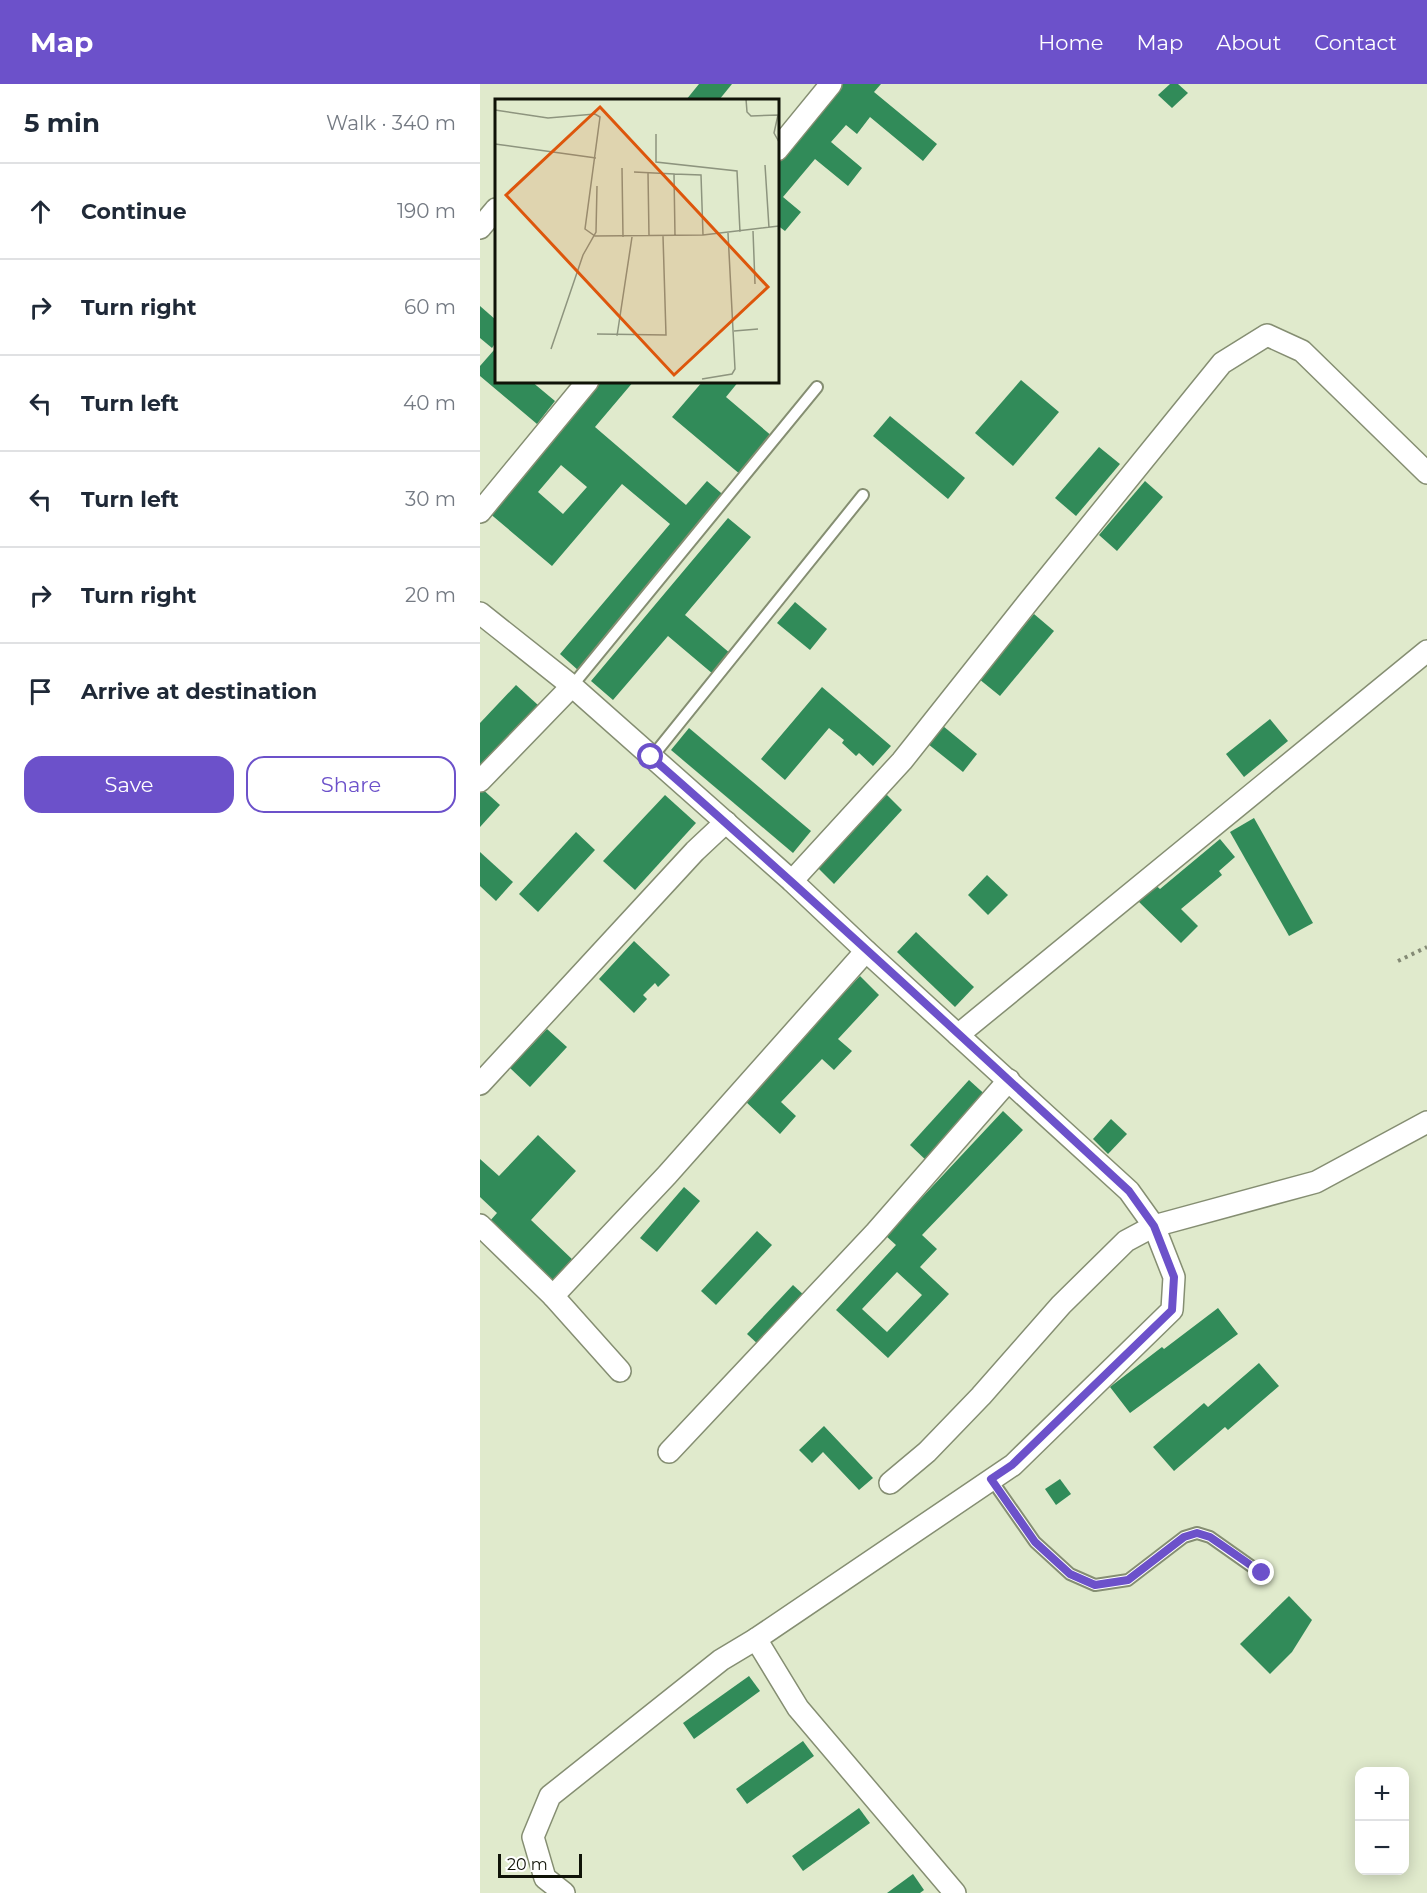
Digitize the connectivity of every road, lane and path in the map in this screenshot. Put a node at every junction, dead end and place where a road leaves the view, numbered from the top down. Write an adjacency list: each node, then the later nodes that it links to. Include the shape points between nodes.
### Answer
1 (831, 84): 2 (street)
2 (778, 149)
3 (495, 210): 4 (street)
4 (480, 228)
5 (587, 382): 9 (street)
6 (817, 387): 12 (lane)
7 (1427, 473): 16 (street, via 1302,351 1268,335 1222,363 902,761)
8 (863, 495): 13 (lane)
9 (480, 512)
10 (480, 613): 12 (street)
11 (1427, 651): 20 (street)
12 (572, 686): 13 (street); 14 (street)
13 (651, 757): 15 (street)
14 (480, 781)
15 (726, 822): 16 (street); 22 (street)
16 (792, 880): 18 (street)
17 (1427, 947): 19 (path)
18 (866, 951): 20 (street); 26 (street, via 667,1175)
19 (1398, 961)
20 (958, 1035): 21 (street)
21 (1009, 1080): 25 (street, via 1129,1191); 28 (street, via 876,1232)
22 (480, 1084)
23 (1427, 1122): 25 (street, via 1316,1182)
24 (480, 1225): 26 (street)
25 (1154, 1226): 29 (street, via 1174,1277 1172,1310 1012,1465); 30 (street, via 1126,1241 1061,1305 927,1452)
26 (553, 1296): 27 (street)
27 (620, 1371)
28 (669, 1452)
29 (991, 1479): 31 (lane, via 1035,1542 1070,1574 1095,1585 1128,1580 1184,1537 1197,1533 1210,1537); 32 (street)
30 (890, 1483)
31 (1262, 1573)
32 (756, 1639): 33 (street, via 721,1660 550,1796 533,1837 545,1878); 34 (street, via 798,1708)
33 (564, 1893)
34 (955, 1893)

